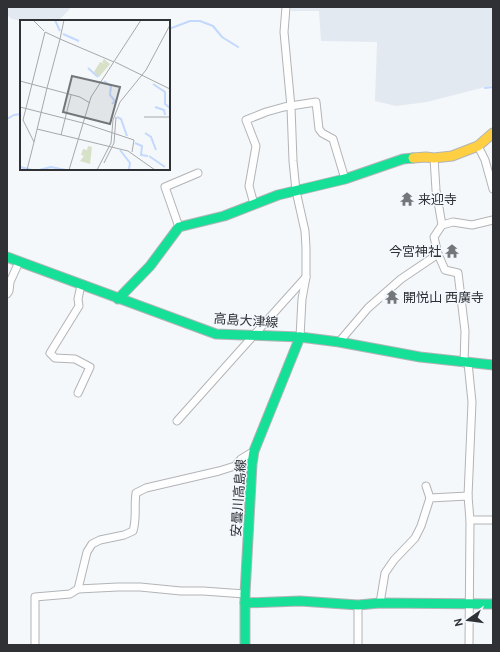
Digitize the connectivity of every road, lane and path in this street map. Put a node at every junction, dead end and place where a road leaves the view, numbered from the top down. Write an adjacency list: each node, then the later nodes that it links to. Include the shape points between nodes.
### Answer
1 (286, 7): 2 (street, via 284,32)
2 (291, 107): 7 (street, via 316,102 319,129 333,139); 9 (street); 10 (street, via 266,112 246,120 256,146 249,186)
3 (493, 133): 4 (main road)
4 (478, 146): 5 (main road, via 452,156); 8 (street)
5 (434, 158): 7 (main road, via 403,159); 12 (street)
6 (198, 173): 13 (street, via 165,187)
7 (345, 180): 9 (main road)
8 (493, 190)
9 (296, 191): 10 (main road); 17 (street, via 305,231)
10 (254, 204): 13 (main road, via 224,216)
11 (493, 220): 12 (street, via 472,225 453,222)
12 (442, 225): 14 (street, via 434,237)
13 (180, 227): 20 (main road, via 150,266)
14 (438, 254): 23 (street, via 404,276 368,308); 24 (street, via 445,270 458,273)
15 (7, 257): 16 (main road, 高島大津線)
16 (19, 262): 18 (main road, 高島大津線); 19 (street)
17 (306, 277): 21 (street); 22 (street)
18 (81, 285): 20 (main road, 高島大津線); 26 (street, via 79,306 50,353 55,358 75,359 90,367)
19 (7, 294)
20 (118, 299): 21 (main road, 高島大津線, via 216,334)
21 (255, 335): 22 (main road, 高島大津線); 27 (street)
22 (300, 337): 23 (main road, 高島大津線); 28 (main road, 安曇川高島線)
23 (339, 342): 24 (main road, 高島大津線)
24 (466, 363): 25 (main road, 高島大津線); 30 (street, via 472,402)
25 (493, 365)
26 (78, 393)
27 (177, 421)
28 (254, 451): 34 (street, via 234,466 146,488 136,493 136,521 133,531 92,544 87,552); 35 (main road, 安曇川高島線)
29 (426, 486): 31 (street)
30 (468, 496): 31 (street); 32 (street)
31 (430, 498): 36 (street, via 415,538 385,573)
32 (470, 520): 33 (street); 37 (street)
33 (493, 520)
34 (78, 589): 35 (street, via 140,587 203,591); 40 (street, via 70,594 35,597)
35 (245, 599): 39 (main road); 41 (main road, 安曇川高島線)
36 (380, 603): 37 (main road); 39 (main road)
37 (468, 604): 38 (main road); 43 (street)
38 (493, 604)
39 (358, 605): 42 (street)
40 (35, 645)
41 (245, 645)
42 (358, 645)
43 (469, 645)

